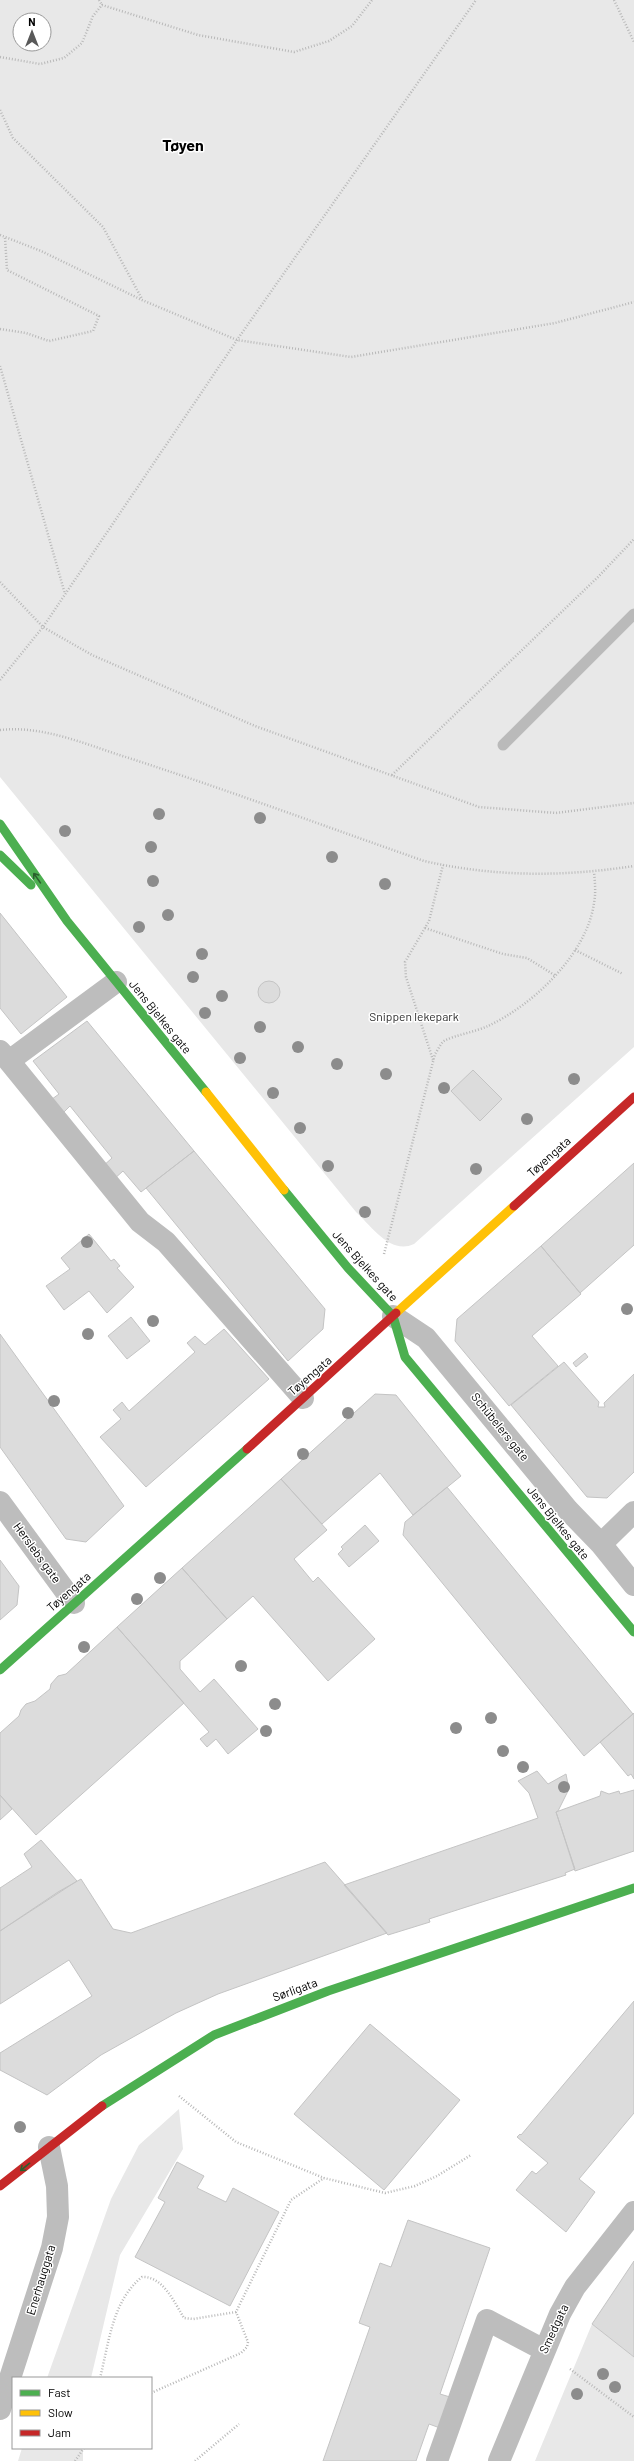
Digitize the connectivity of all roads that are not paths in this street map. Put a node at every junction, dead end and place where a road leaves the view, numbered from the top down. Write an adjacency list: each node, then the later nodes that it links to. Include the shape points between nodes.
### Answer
1 (0, 824): 3 (street, Jens Bjelkes gate, one-way to 1)
2 (0, 855): 3 (street, Jens Bjelkes gate)
3 (67, 921): 4 (street, Jens Bjelkes gate)
4 (116, 982): 5 (street); 7 (street, Jens Bjelkes gate, via 348,1268)
5 (4, 1056): 8 (street, via 140,1222 166,1242)
6 (634, 1097): 7 (street, Tøyengata)
7 (393, 1316): 8 (street, Tøyengata); 11 (street, Schübelers gate, via 426,1338 568,1510); 14 (street, Jens Bjelkes gate, via 405,1357)
8 (303, 1398): 13 (street, Tøyengata)
9 (0, 1502): 13 (street, Herslebs gate)
10 (634, 1512): 11 (street)
11 (601, 1544): 12 (street, Schübelers gate)
12 (634, 1585)
13 (74, 1603): 15 (street, Tøyengata)
14 (634, 1632)
15 (0, 1670)
16 (634, 1888): 17 (street, Sørligata, via 328,1991 214,2036 133,2085)
17 (50, 2147): 18 (street, Sørligata, one-way to 18); 21 (street, Enerhauggata, via 57,2186 58,2217 52,2248)
18 (0, 2186)
19 (634, 2212): 20 (street, Smedgata, via 575,2287)
20 (544, 2350): 22 (street, via 487,2320); 23 (street, Smedgata)
21 (0, 2409)
22 (437, 2461)
23 (499, 2461)

